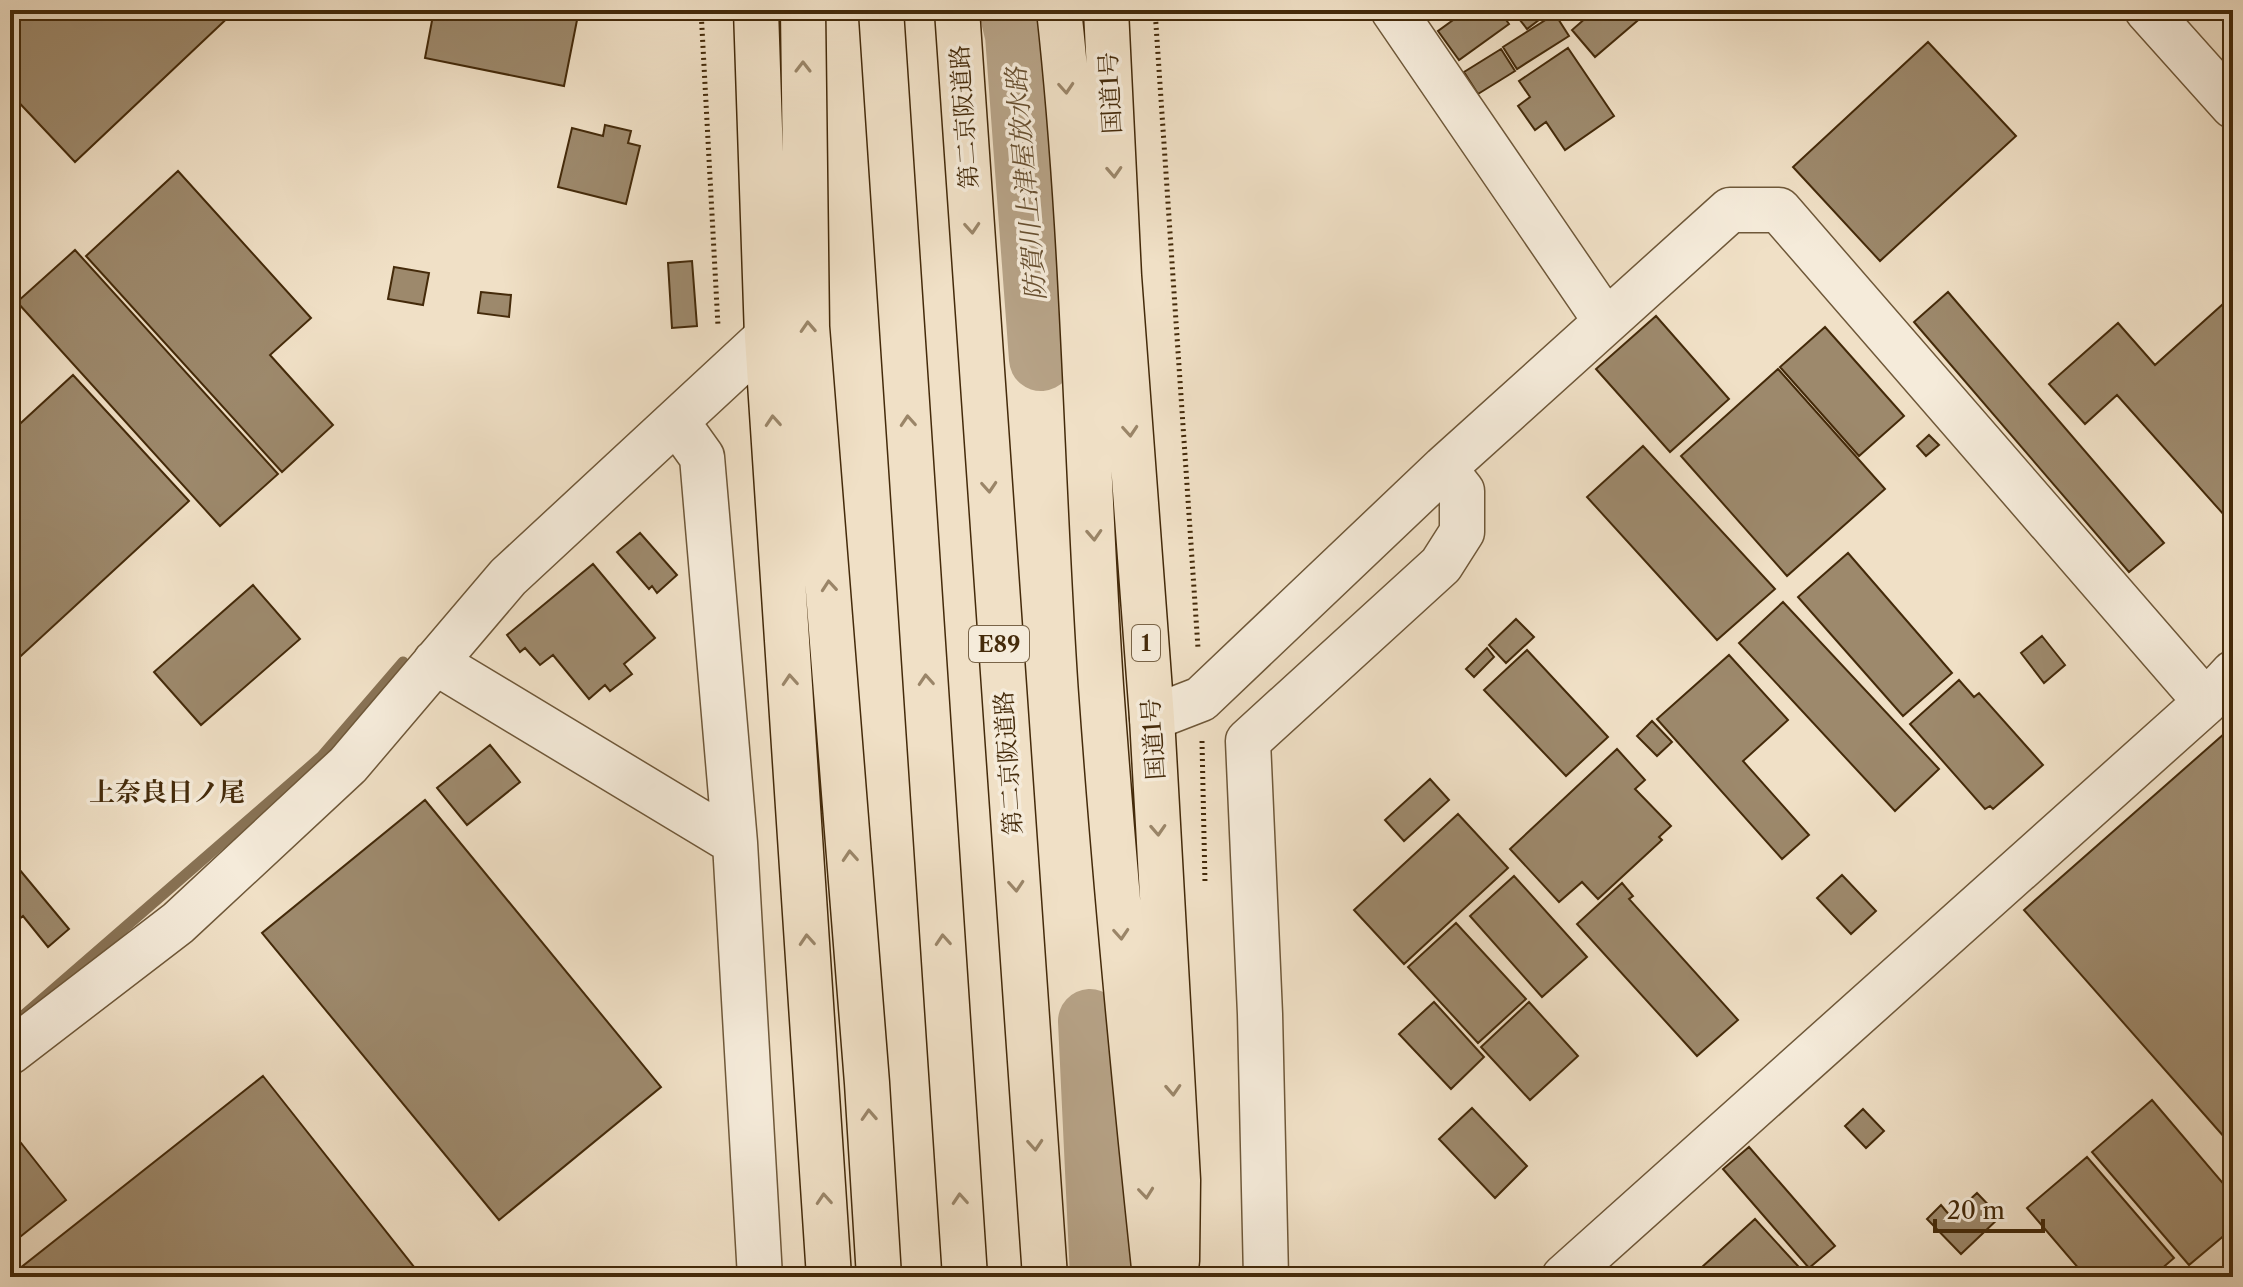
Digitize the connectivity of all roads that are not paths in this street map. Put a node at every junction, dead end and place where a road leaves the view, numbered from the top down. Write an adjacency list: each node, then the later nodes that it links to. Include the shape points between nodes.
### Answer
1 (756, 10): 11 (highway)
2 (803, 10): 21 (highway, one-way to 2, via 807,327)
3 (881, 10): 22 (highway, one-way to 3)
4 (957, 10): 23 (highway, 第二京阪道路 / E89, one-way to 23)
5 (1059, 10): 24 (highway, one-way to 24, via 1084,346 1101,684)
6 (1106, 10): 16 (highway, 国道1号 / 1, one-way to 16, via 1119,276)
7 (1393, 10): 10 (street)
8 (2147, 10): 9 (street)
9 (2233, 106)
10 (1605, 320): 13 (street); 15 (street, via 1730,210 1779,210)
11 (767, 337): 12 (street); 20 (highway, one-way to 11)
12 (677, 422): 14 (street, via 508,577); 17 (street, via 702,457)
13 (1444, 468): 16 (street, via 1201,699); 26 (street, via 1462,491 1462,532 1441,565 1248,741)
14 (435, 662): 17 (street); 18 (street, via 348,765 178,923)
15 (2220, 687): 27 (street)
16 (1152, 718): 25 (highway, 国道1号 / 1, one-way to 25, via 1178,1180)
17 (735, 843): 19 (street)
18 (10, 1052)
19 (760, 1277)
20 (829, 1277)
21 (879, 1277)
22 (965, 1277)
23 (1045, 1277)
24 (1155, 1277)
25 (1177, 1277)
26 (1266, 1277)
27 (1564, 1277)

